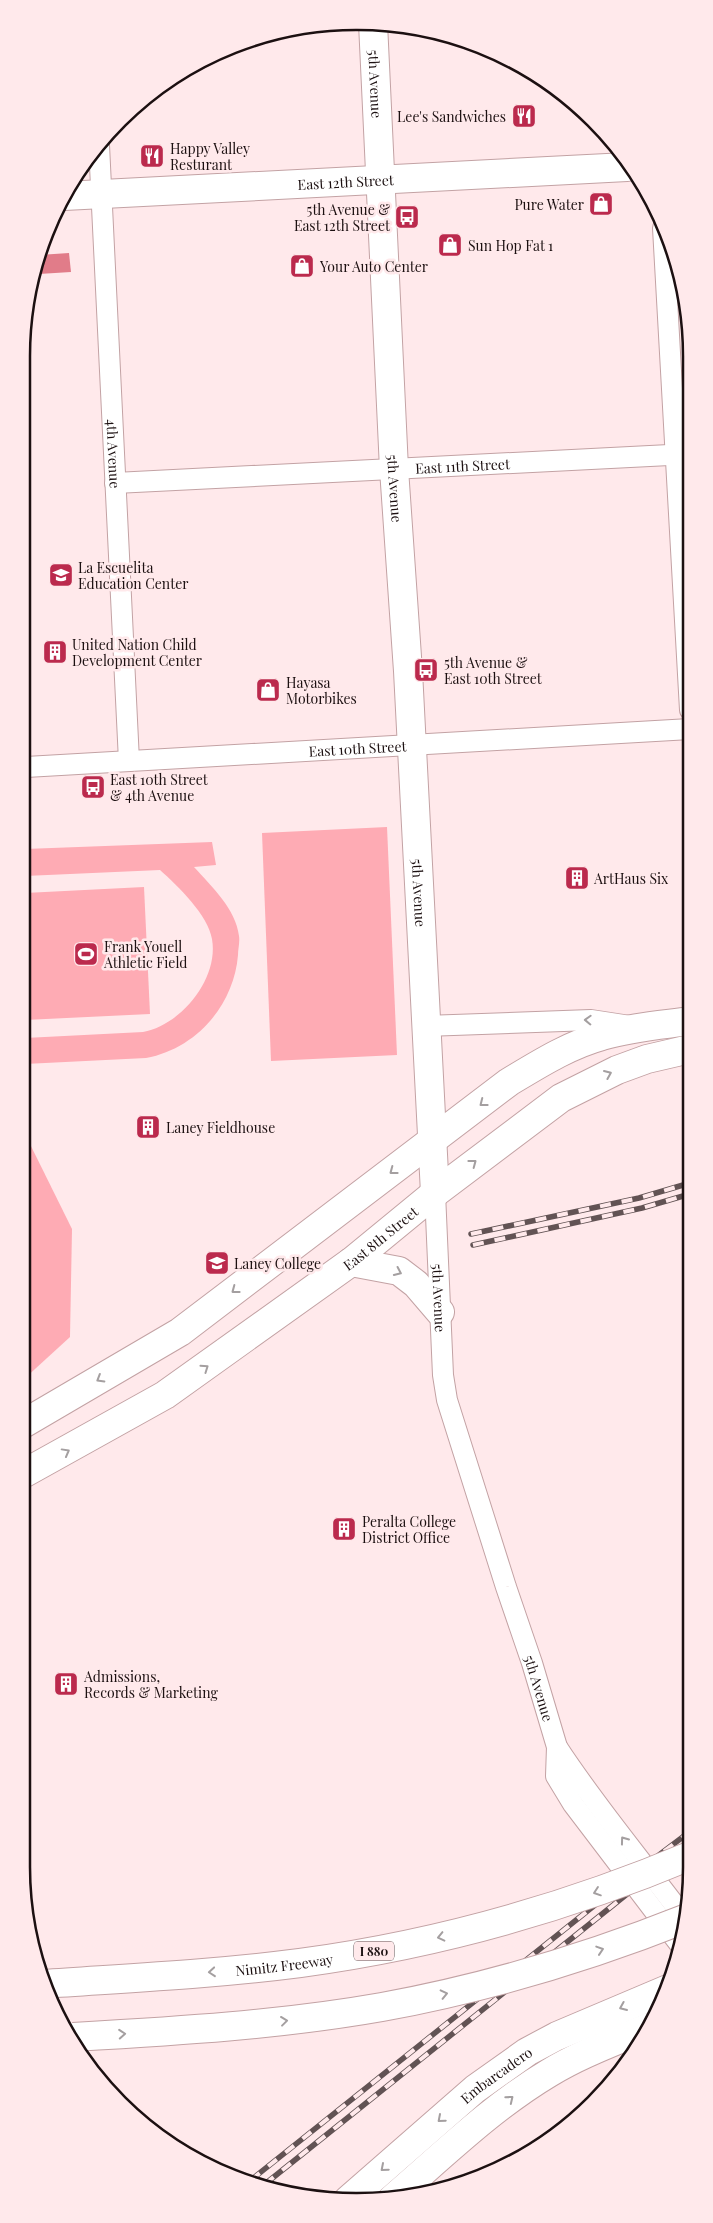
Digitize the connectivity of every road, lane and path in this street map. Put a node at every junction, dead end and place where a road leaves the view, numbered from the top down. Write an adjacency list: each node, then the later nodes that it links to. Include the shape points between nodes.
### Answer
1 (373, 31): 4 (main road, 5th Avenue)
2 (99, 156): 5 (street, 4th Avenue)
3 (623, 167): 4 (main road, East 12th Street)
4 (381, 180): 5 (main road, East 12th Street); 9 (main road, 5th Avenue)
5 (101, 195): 6 (main road, East 12th Street); 10 (street, 4th Avenue)
6 (73, 196)
7 (665, 249): 8 (street)
8 (683, 454): 9 (street, East 11th Street)
9 (394, 469): 10 (street, East 11th Street); 12 (main road, 5th Avenue)
10 (115, 483): 13 (street, 4th Avenue)
11 (683, 729): 12 (street, East 10th Street)
12 (412, 746): 13 (street, East 10th Street); 16 (main road, 5th Avenue)
13 (129, 761): 14 (street, East 10th Street)
14 (30, 766)
15 (683, 1023): 17 (main road)
16 (425, 1026): 17 (street, one-way to 16, via 591,1020); 19 (main road, 5th Avenue)
17 (636, 1028): 19 (main road, one-way to 19, via 601,1036 542,1062 509,1082)
18 (683, 1051): 20 (main road, East 8th Street, one-way to 18, via 561,1098 617,1070)
19 (432, 1142): 20 (main road, 5th Avenue); 23 (main road, one-way to 23, via 180,1332)
20 (435, 1193): 21 (main road, East 8th Street); 22 (street, 5th Avenue)
21 (351, 1262): 22 (main road, one-way to 22, via 399,1271 416,1284); 24 (main road, East 8th Street, one-way to 21, via 165,1396)
22 (440, 1312): 25 (street, 5th Avenue, via 443,1375 448,1400)
23 (30, 1420)
24 (30, 1470)
25 (557, 1747): 27 (street, 5th Avenue, one-way to 25, via 625,1843); 29 (street, 5th Avenue, via 556,1776 573,1804)
26 (683, 1859): 30 (main road, Nimitz Freeway / I 880, one-way to 30, bridge, via 556,1906 375,1951 254,1968)
27 (680, 1910)
28 (678, 1922): 33 (main road, one-way to 28, bridge, via 238,2026 384,2006 462,1990 568,1960)
29 (675, 1938)
30 (52, 1983)
31 (657, 1994): 35 (main road, Embarcadero, one-way to 35, via 527,2052 475,2089)
32 (638, 2032): 34 (main road, Embarcadero, one-way to 32, via 517,2094 581,2056)
33 (79, 2038)
34 (403, 2189)
35 (356, 2193)

